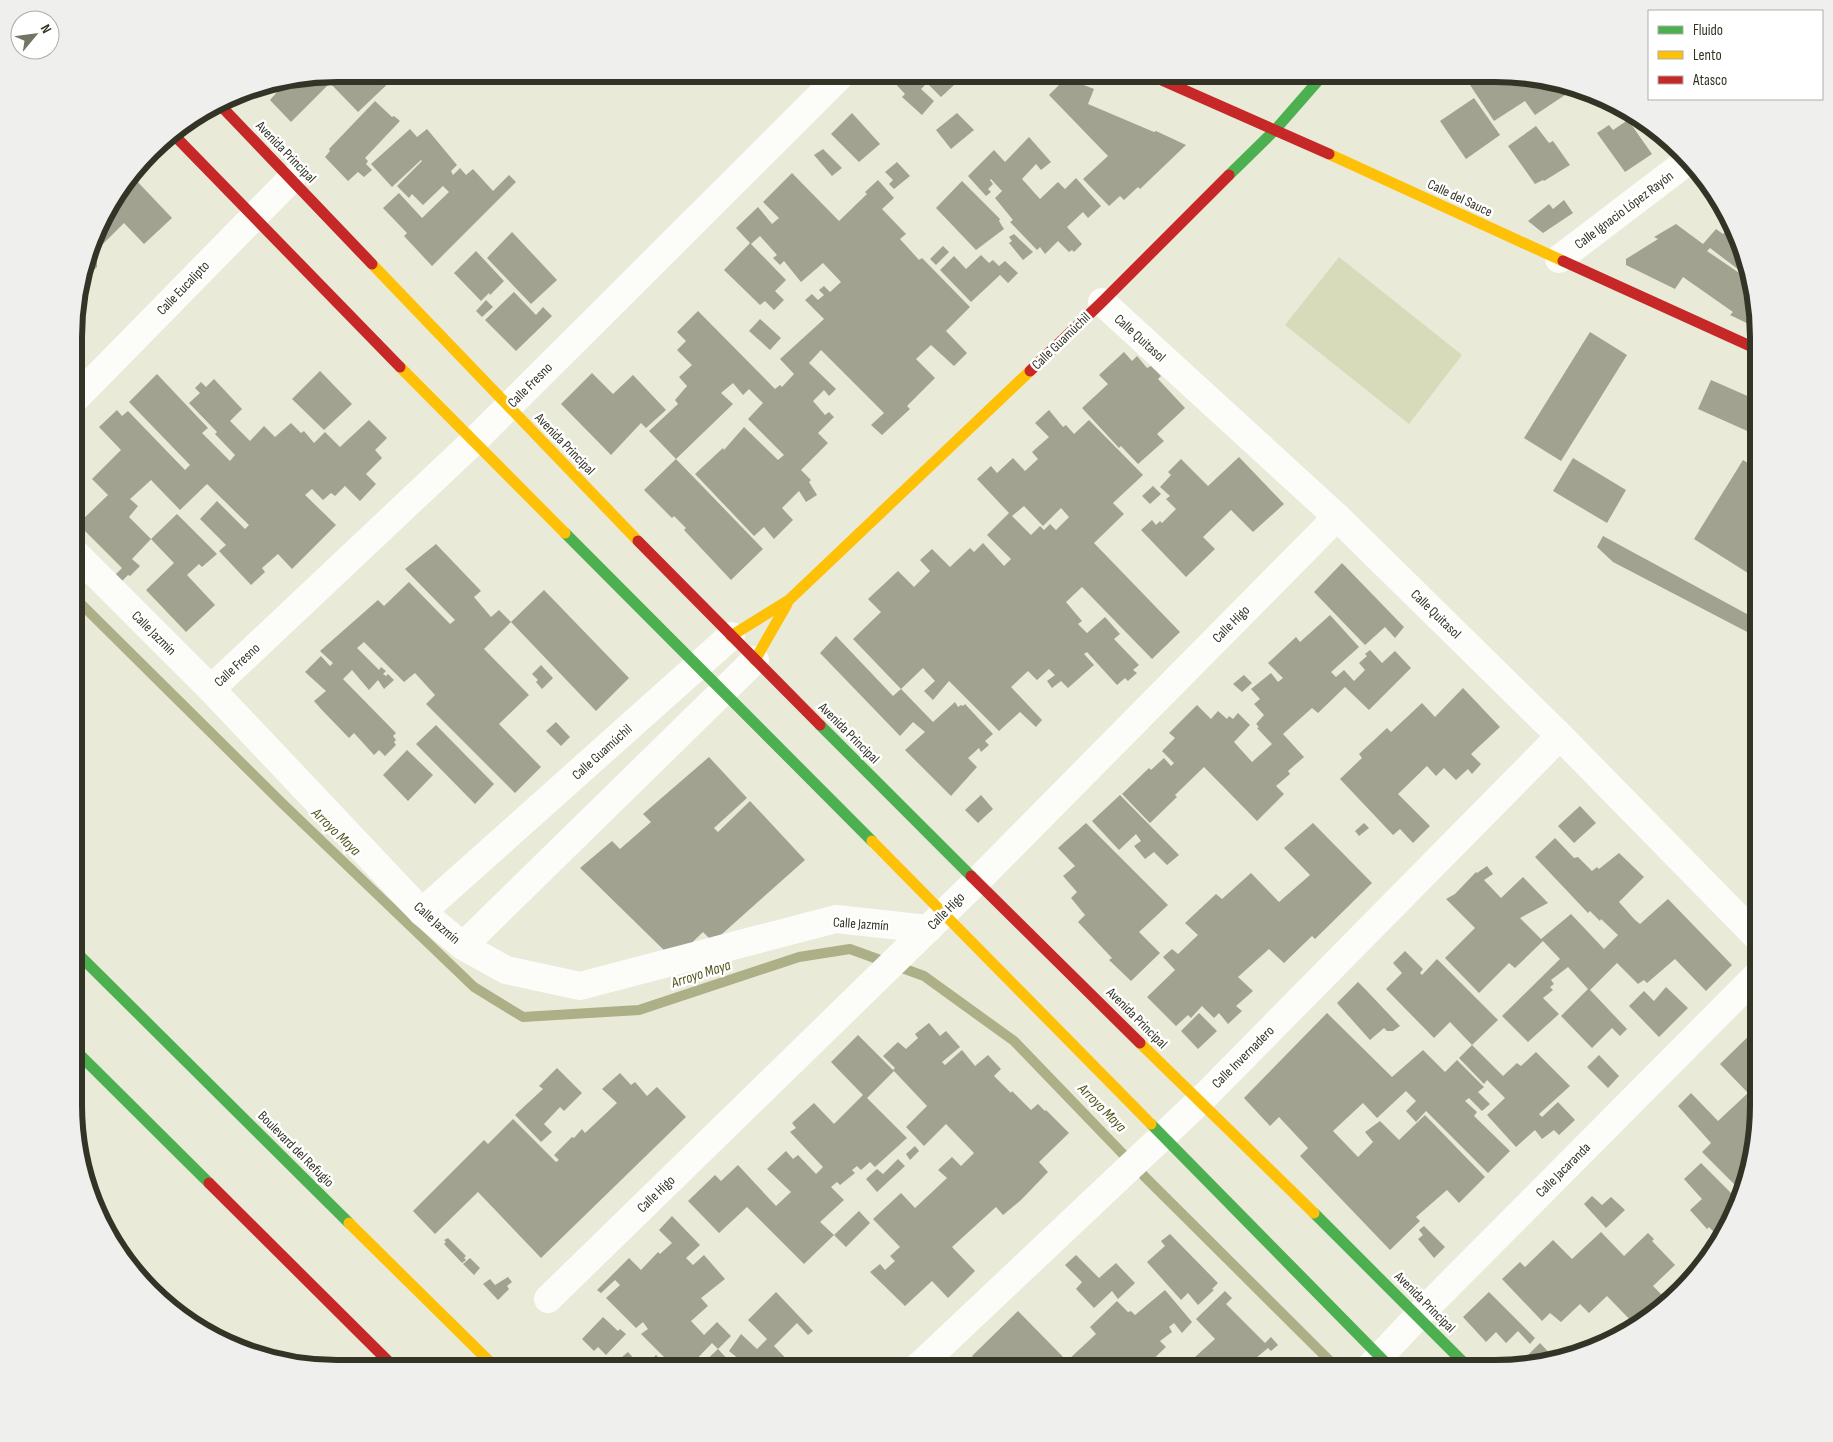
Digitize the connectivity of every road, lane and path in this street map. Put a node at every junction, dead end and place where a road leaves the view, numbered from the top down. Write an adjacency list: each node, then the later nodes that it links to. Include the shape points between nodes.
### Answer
1 (834, 82): 14 (street, Calle Fresno)
2 (1166, 82): 5 (street, Calle del Sauce)
3 (1317, 82): 5 (street, Calle Guamúchil)
4 (225, 109): 8 (street, Avenida Principal)
5 (1275, 130): 10 (street, Calle del Sauce); 11 (street, Calle Guamúchil)
6 (178, 139): 9 (street)
7 (1683, 165): 10 (street, Calle Ignacio López Rayón)
8 (291, 179): 9 (street, Calle Eucalipto); 14 (street, Avenida Principal)
9 (253, 217): 13 (street, Calle Eucalipto); 15 (street)
10 (1559, 259): 12 (street, Calle del Sauce)
11 (1102, 302): 16 (street, Calle Quitasol); 18 (street, Calle Guamúchil)
12 (1750, 346)
13 (82, 392)
14 (508, 407): 15 (street, Calle Fresno); 19 (street, Avenida Principal)
15 (473, 442): 21 (street); 22 (street, Calle Fresno)
16 (1337, 517): 24 (street, Calle Quitasol); 25 (street, Calle Higo)
17 (82, 560): 22 (street, Calle Jazmín)
18 (789, 600): 19 (street, Calle Guamúchil); 20 (street, Calle Guamúchil)
19 (731, 636): 20 (street, Avenida Principal); 21 (street, Calle Guamúchil)
20 (755, 660): 23 (street, Calle Guamúchil); 25 (street, Avenida Principal)
21 (698, 666): 23 (street); 26 (street, Calle Guamúchil)
22 (211, 689): 26 (street, Calle Jazmín)
23 (724, 691): 27 (street); 29 (street, Calle Guamúchil)
24 (1560, 736): 28 (street, Calle Quitasol); 33 (street, Calle Invernadero)
25 (977, 881): 27 (street, Calle Higo); 33 (street, Avenida Principal)
26 (422, 912): 29 (street, Calle Jazmín)
27 (928, 929): 29 (street, Calle Jazmín, via 836,919 580,986 506,970); 34 (street); 35 (street, Calle Higo)
28 (1750, 930)
29 (462, 946)
30 (82, 958): 38 (street, Boulevard del Refugio)
31 (1750, 982): 36 (street, Calle Jacaranda)
32 (82, 1057): 37 (street)
33 (1200, 1101): 34 (street, Calle Invernadero); 36 (street, Avenida Principal)
34 (1164, 1136): 39 (street, Calle Invernadero); 40 (street)
35 (548, 1299)
36 (1418, 1316): 41 (street, Calle Jacaranda); 42 (street, Avenida Principal)
37 (387, 1360)
38 (488, 1360)
39 (924, 1360)
40 (1375, 1360)
41 (1384, 1360)
42 (1461, 1360)

